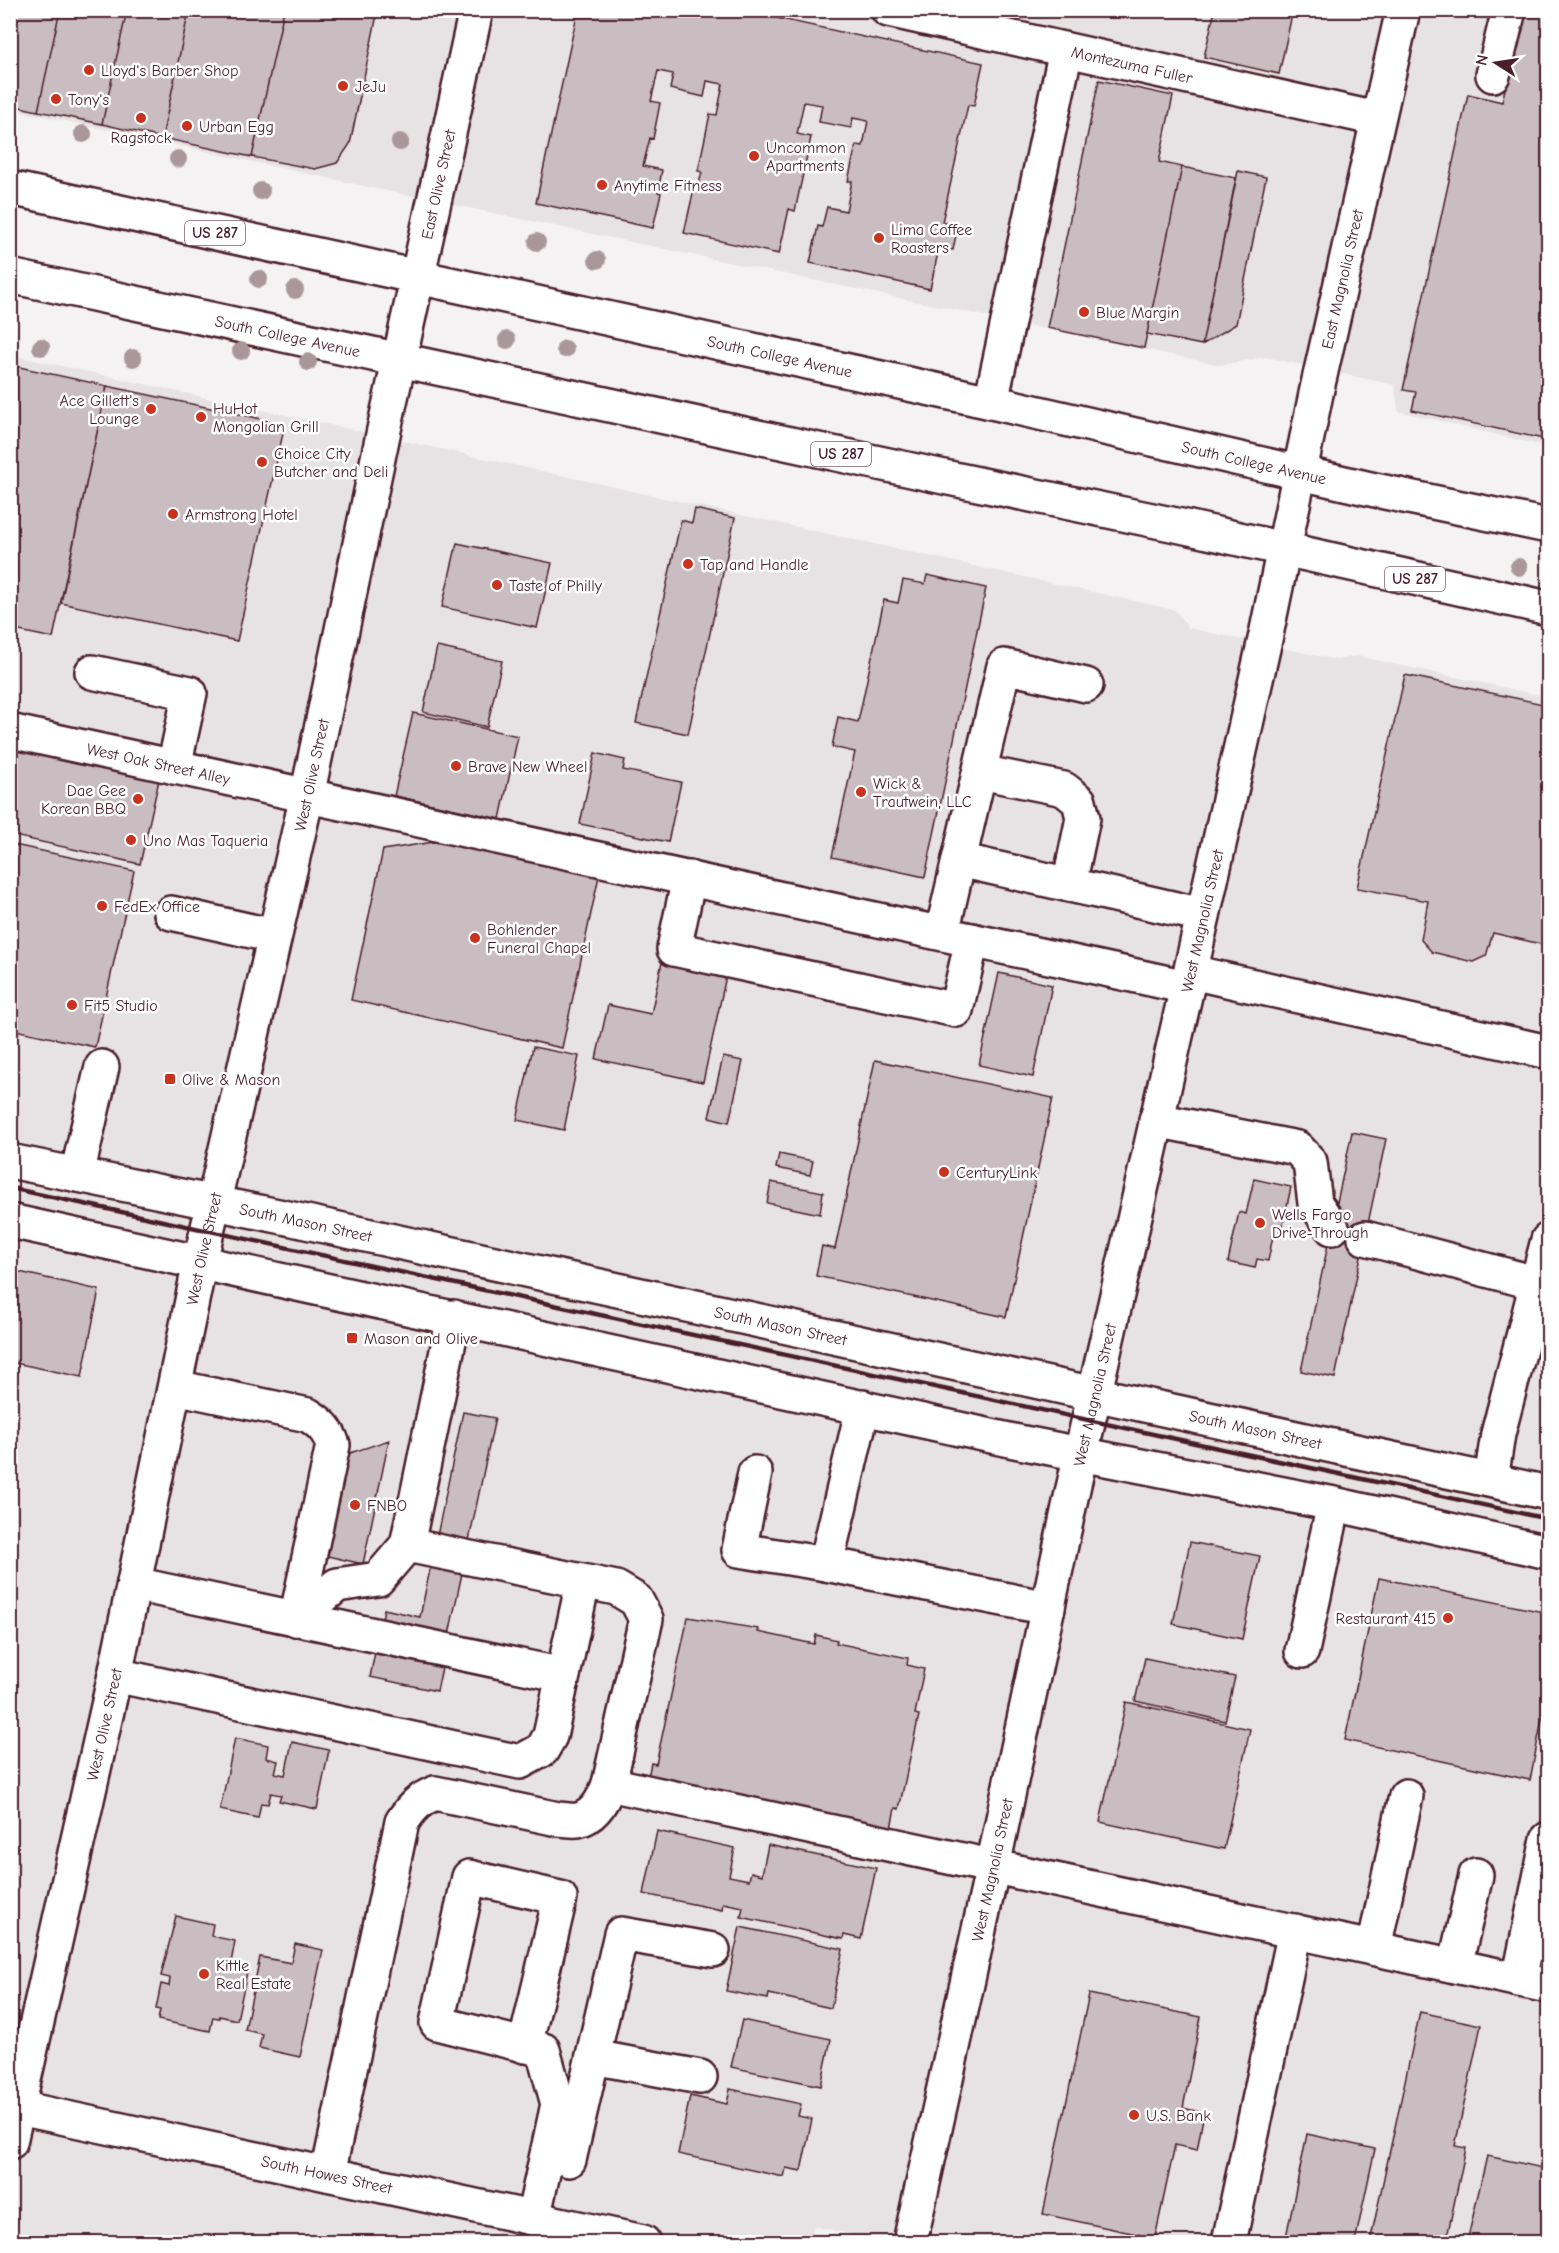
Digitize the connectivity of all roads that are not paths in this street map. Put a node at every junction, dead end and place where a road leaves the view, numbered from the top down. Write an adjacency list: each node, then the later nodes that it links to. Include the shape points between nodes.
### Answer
1 (476, 10): 10 (main road, East Olive Street)
2 (888, 10): 5 (main road, Montezuma Fuller)
3 (1402, 10): 7 (main road, East Magnolia Street)
4 (1509, 10): 6 (main road)
5 (1066, 50): 7 (main road, Montezuma Fuller); 12 (main road)
6 (1493, 75)
7 (1377, 118): 13 (main road, East Magnolia Street)
8 (10, 188): 10 (main road, South College Avenue / US 287)
9 (10, 276): 11 (main road, South College Avenue / US 287)
10 (419, 276): 11 (main road, East Olive Street); 12 (main road, South College Avenue / US 287)
11 (400, 359): 15 (main road, South College Avenue / US 287); 22 (main road, West Olive Street)
12 (991, 402): 13 (main road, South College Avenue / US 287)
13 (1300, 472): 14 (main road, South College Avenue / US 287); 15 (main road, East Magnolia Street)
14 (1548, 526)
15 (1283, 548): 16 (main road, South College Avenue / US 287); 27 (main road, West Magnolia Street)
16 (1548, 608)
17 (92, 672): 20 (main road, via 190,693)
18 (1086, 685): 21 (main road, via 1004,666)
19 (10, 731): 20 (main road, West Oak Street Alley)
20 (174, 766): 22 (main road, West Oak Street Alley)
21 (980, 772): 23 (main road); 25 (main road, via 1064,789 1079,801 1083,818)
22 (307, 796): 24 (main road, West Oak Street Alley); 28 (main road, West Olive Street)
23 (959, 860): 25 (main road); 29 (main road)
24 (689, 878): 29 (main road, West Oak Street Alley); 29 (main road, via 674,949 956,1010)
25 (1069, 885): 27 (main road)
26 (171, 913): 28 (main road)
27 (1203, 915): 30 (main road, West Magnolia Street)
28 (274, 936): 36 (main road, West Olive Street)
29 (957, 937): 30 (main road, West Oak Street Alley)
30 (1189, 980): 31 (main road, West Oak Street Alley); 33 (main road, West Magnolia Street)
31 (1548, 1052)
32 (102, 1067): 35 (main road)
33 (1156, 1120): 38 (main road, via 1297,1148 1310,1162 1315,1203); 45 (main road, West Magnolia Street)
34 (10, 1161): 35 (main road, South Mason Street)
35 (77, 1175): 36 (main road, South Mason Street)
36 (214, 1203): 41 (main road, West Olive Street); 45 (main road, South Mason Street)
37 (10, 1221): 41 (main road)
38 (1332, 1228)
39 (1365, 1238): 42 (main road)
40 (1548, 1240): 42 (main road)
41 (200, 1262): 43 (main road); 44 (main road, West Olive Street)
42 (1536, 1283): 49 (main road, via 1498,1434)
43 (454, 1317): 46 (main road); 52 (main road)
44 (175, 1387): 56 (main road, West Olive Street); 58 (main road, via 308,1415 329,1434 333,1445)
45 (1094, 1396): 47 (main road, West Magnolia Street); 49 (main road, South Mason Street)
46 (863, 1407): 47 (main road); 54 (main road)
47 (1080, 1455): 51 (main road); 57 (main road, West Magnolia Street)
48 (755, 1473): 54 (main road, via 739,1550)
49 (1491, 1480): 50 (main road, South Mason Street)
50 (1548, 1493)
51 (1334, 1504): 53 (main road); 59 (main road)
52 (407, 1545): 55 (main road); 58 (main road, via 378,1579 337,1585)
53 (1548, 1552)
54 (826, 1564): 57 (main road)
55 (583, 1582): 61 (main road); 62 (main road, via 616,1588 636,1600 646,1619)
56 (134, 1584): 58 (main road); 60 (main road, West Olive Street)
57 (1048, 1608): 65 (main road, West Magnolia Street)
58 (296, 1619): 61 (main road)
59 (1302, 1651)
60 (115, 1675): 61 (main road, via 520,1762 542,1750 550,1736); 75 (main road, West Olive Street)
61 (563, 1675)
62 (609, 1784): 65 (main road); 77 (main road, via 603,1800 578,1820 435,1793 411,1807 402,1822)
63 (1406, 1796): 68 (main road)
64 (1548, 1839): 71 (main road)
65 (993, 1866): 67 (main road); 80 (main road, West Magnolia Street)
66 (1476, 1875): 70 (main road)
67 (1295, 1931): 68 (main road); 81 (main road)
68 (1374, 1948): 70 (main road)
69 (713, 1950): 73 (main road, via 621,1934)
70 (1455, 1966): 71 (main road)
71 (1534, 1983)
72 (525, 2046): 72 (main road, via 437,2023 469,1877 560,1898); 78 (main road, via 543,2050 558,2104)
73 (593, 2057): 74 (main road); 78 (main road)
74 (700, 2078)
75 (14, 2107): 76 (main road, West Olive Street); 77 (main road, South Howes Street)
76 (10, 2142)
77 (328, 2174): 78 (main road, South Howes Street)
78 (544, 2221): 79 (main road, South Howes Street)
79 (644, 2242)
80 (910, 2242)
81 (1229, 2242)

